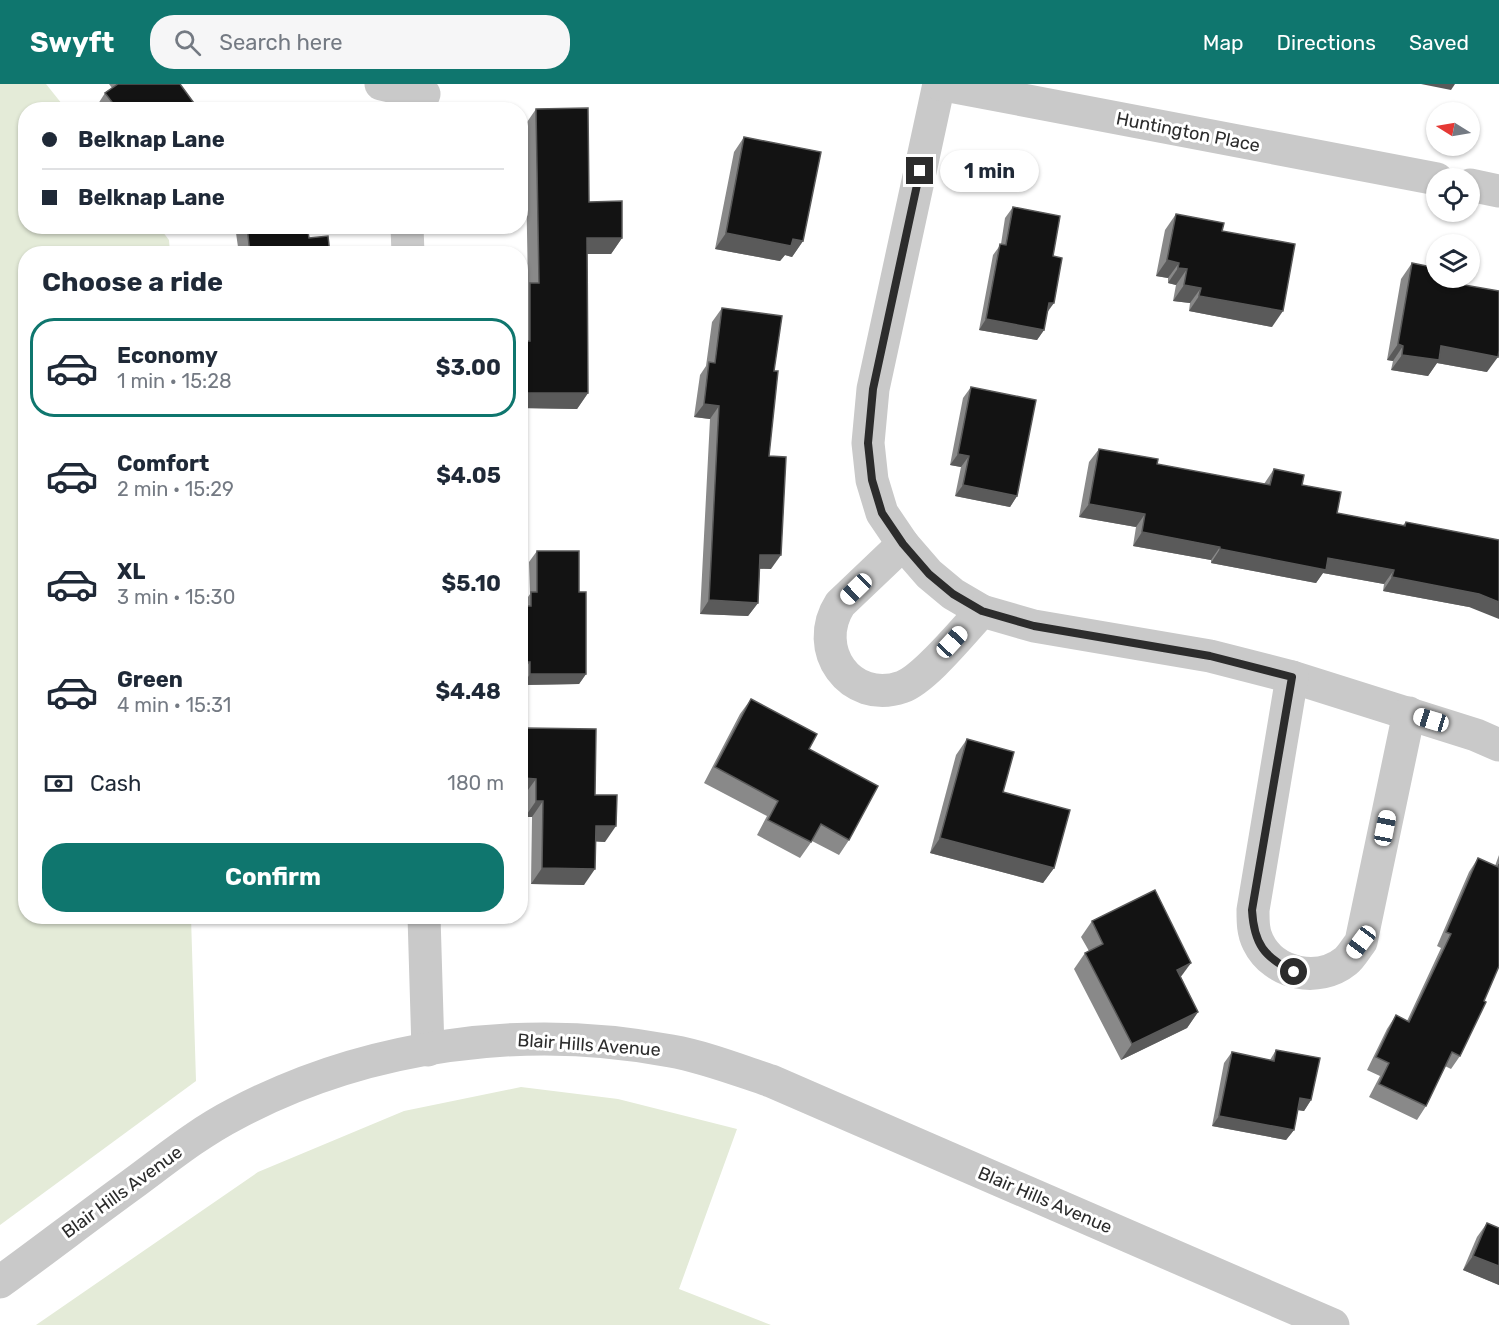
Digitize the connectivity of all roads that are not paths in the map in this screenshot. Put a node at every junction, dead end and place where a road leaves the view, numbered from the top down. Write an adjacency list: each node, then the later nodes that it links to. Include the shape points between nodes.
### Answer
1 (381, 84): 3 (street)
2 (939, 84): 4 (street, Huntington Place); 7 (street, via 873,389 868,443 872,480 882,513)
3 (424, 96)
4 (1426, 177)
5 (1480, 187): 6 (street)
6 (1499, 191)
7 (903, 544): 8 (street, via 929,574); 8 (street, via 840,604 834,615 829,636 833,658 845,676 864,688 885,691 904,687 922,674)
8 (982, 611): 9 (street, via 1034,626 1210,656)
9 (1292, 677): 10 (street); 10 (street, via 1252,910 1259,944 1273,962 1294,972 1327,971 1347,960 1361,942)
10 (1408, 713): 11 (street)
11 (1499, 745)
12 (424, 924): 13 (street)
13 (428, 1050): 14 (street, Blair Hills Avenue, via 366,1062 296,1086 235,1114 180,1149); 15 (street, Blair Hills Avenue, via 467,1042 569,1040 673,1051 724,1065 771,1081)
14 (0, 1282)
15 (1333, 1325)

